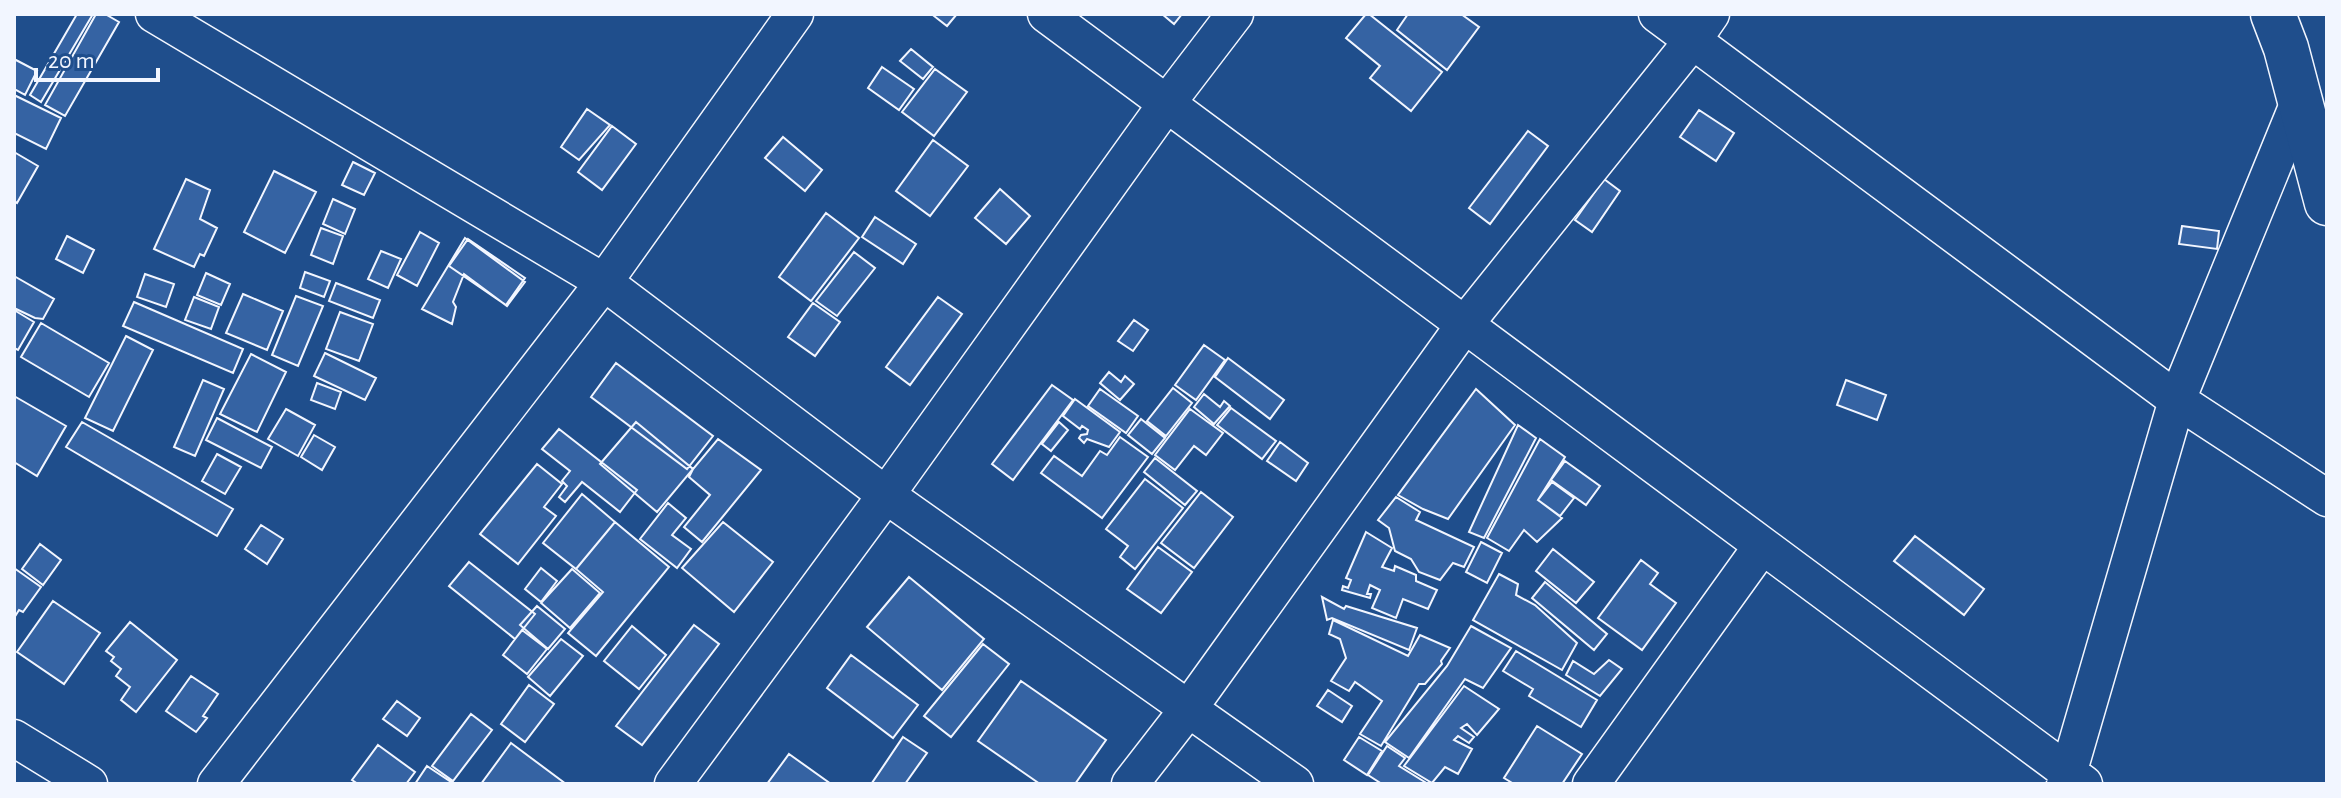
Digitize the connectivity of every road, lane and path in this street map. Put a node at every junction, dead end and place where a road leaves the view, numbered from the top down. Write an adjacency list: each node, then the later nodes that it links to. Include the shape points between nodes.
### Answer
1 (154, 14): 11 (street)
2 (795, 14): 11 (street)
3 (1046, 14): 9 (street)
4 (1235, 14): 9 (street)
5 (1657, 14): 7 (street)
6 (2273, 14): 8 (main road)
7 (1702, 27): 12 (street); 13 (street)
8 (2299, 102): 10 (main road); 13 (street)
9 (1167, 103): 12 (street); 14 (street)
10 (2327, 203)
11 (604, 282): 14 (street); 21 (street)
12 (1465, 324): 16 (street); 17 (street)
13 (2177, 400): 15 (street); 19 (street)
14 (886, 495): 17 (street); 22 (street)
15 (2327, 498)
16 (1762, 546): 19 (street); 25 (street)
17 (1189, 708): 23 (street); 24 (street)
18 (14, 738): 20 (street)
19 (2072, 780)
20 (89, 784)
21 (216, 784)
22 (673, 784)
23 (1130, 784)
24 (1295, 784)
25 (1591, 784)

